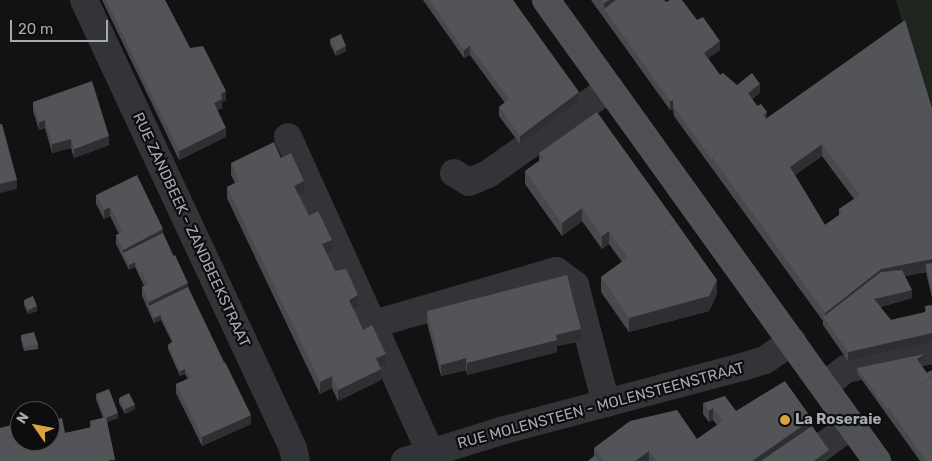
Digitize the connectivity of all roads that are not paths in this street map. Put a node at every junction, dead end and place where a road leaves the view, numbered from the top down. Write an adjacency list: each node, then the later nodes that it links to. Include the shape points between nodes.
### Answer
1 (84, 0): 13 (street, RUE ZANDBEEK - ZANDBEEKSTRAAT)
2 (546, 0): 3 (main road)
3 (610, 88): 5 (street, via 488,174 469,182); 7 (main road)
4 (288, 137): 6 (street)
5 (454, 174)
6 (374, 324): 10 (street, via 556,271 575,285); 12 (street)
7 (792, 342): 9 (main road); 10 (street, RUE MOLENSTEEN - MOLENSTEENSTRAAT, via 764,360)
8 (932, 350): 9 (street, via 846,370)
9 (824, 386): 11 (main road)
10 (606, 403): 12 (street, RUE MOLENSTEEN - MOLENSTEENSTRAAT)
11 (852, 425): 15 (street); 16 (main road)
12 (431, 453): 14 (street, RUE MOLENSTEEN - MOLENSTEENSTRAAT)
13 (296, 461)
14 (405, 461)
15 (802, 461)
16 (877, 461)

